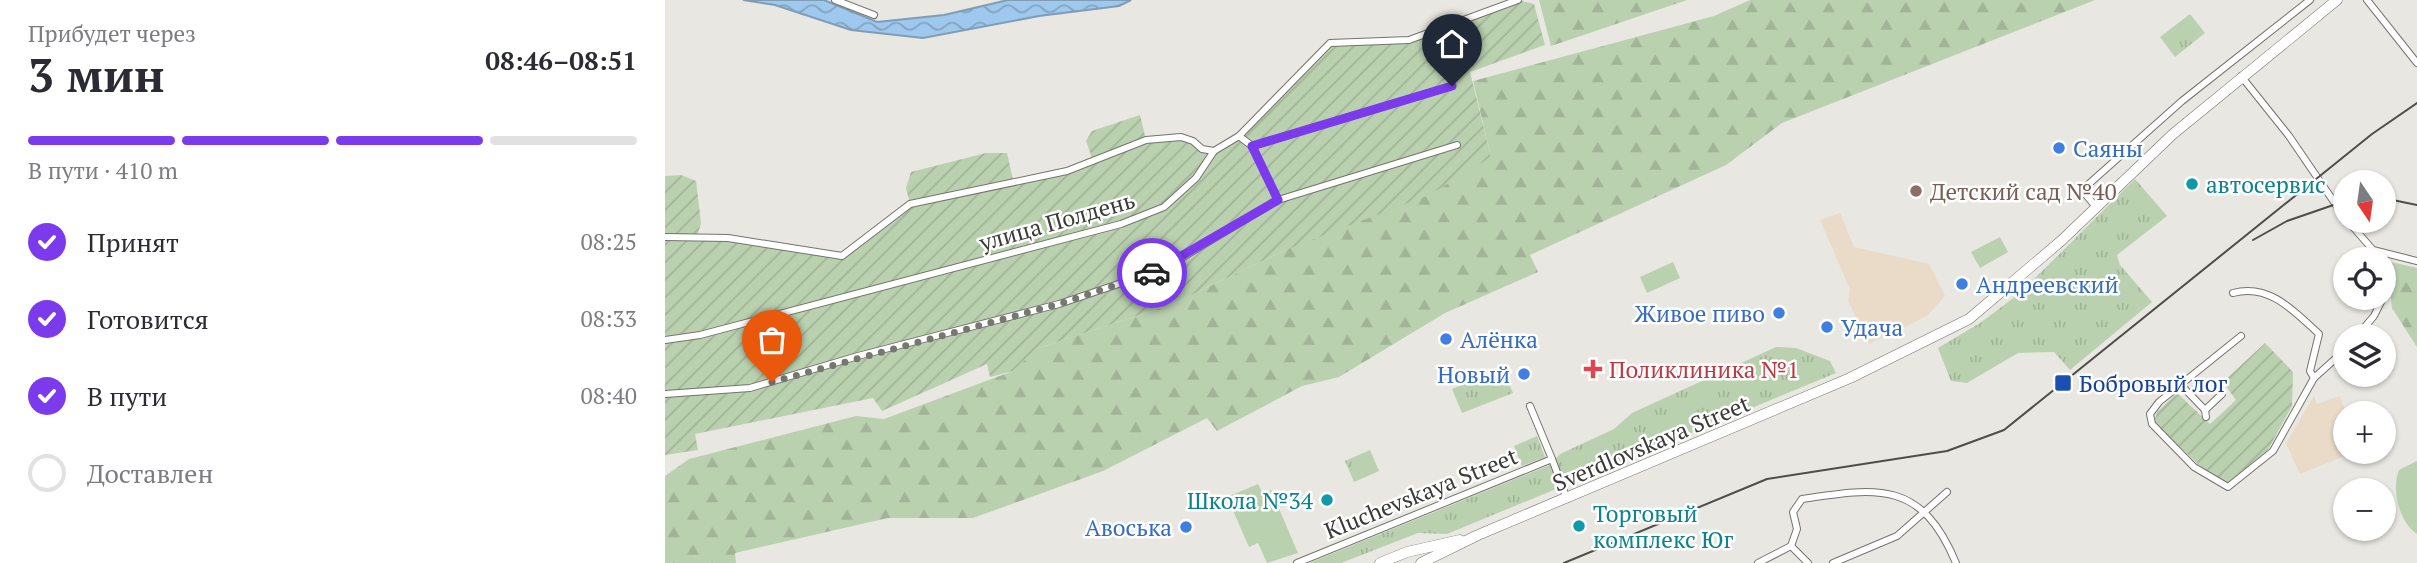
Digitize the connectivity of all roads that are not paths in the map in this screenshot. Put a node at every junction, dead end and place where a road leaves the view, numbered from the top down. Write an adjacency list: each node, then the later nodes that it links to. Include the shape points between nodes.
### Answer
1 (835, 0): 6 (street)
2 (1518, 0): 10 (street, улица Полдень, via 1409,40 1330,43)
3 (2310, 0): 16 (street, via 2182,101 2082,190)
4 (2337, 0): 8 (highway, Sverdlovskaya Street)
5 (2367, 0): 7 (street)
6 (874, 15)
7 (2417, 63)
8 (2241, 75): 15 (street); 16 (highway, Sverdlovskaya Street)
9 (1452, 86): 12 (street)
10 (1239, 136): 12 (street); 13 (street, улица Полдень)
11 (1457, 145): 14 (street)
12 (1252, 146): 14 (street)
13 (1214, 151): 18 (street, via 1181,137 1146,140 1067,171 910,204 842,256 728,239); 24 (street, улица Полдень, via 1196,178 1164,207 1121,225 700,335)
14 (1278, 200): 28 (street, via 1163,269 1059,304 750,388)
15 (2333, 200)
16 (2096, 207): 33 (highway, Sverdlovskaya Street, via 1991,302 1927,342)
17 (2358, 233): 19 (street)
18 (665, 237)
19 (2370, 247)
20 (2396, 256): 21 (street)
21 (2417, 261)
22 (2233, 293): 26 (street, via 2260,290 2280,300 2319,334 2310,371)
23 (2241, 336): 27 (street)
24 (665, 340)
25 (2333, 361): 26 (street)
26 (2314, 378): 27 (street, via 2273,451 2232,487 2195,467 2151,424 2150,414 2159,402)
27 (2182, 386): 29 (street, via 2206,413)
28 (665, 394)
29 (2222, 394)
30 (1530, 406): 31 (street)
31 (1550, 456): 33 (street); 37 (street, Kluchevskaya Street)
32 (1947, 492): 34 (street)
33 (1567, 499): 35 (highway, Sverdlovskaya Street)
34 (1926, 514): 36 (street, via 1901,495 1878,492 1802,499 1793,512 1797,529); 42 (street, via 1897,536); 43 (street)
35 (1475, 537): 38 (highway, Sverdlovskaya Street); 39 (highway, Sverdlovskaya Street)
36 (1791, 546): 40 (street); 41 (street)
37 (1297, 563)
38 (1380, 563)
39 (1421, 563)
40 (1758, 563)
41 (1808, 563)
42 (1833, 563)
43 (1957, 563)

